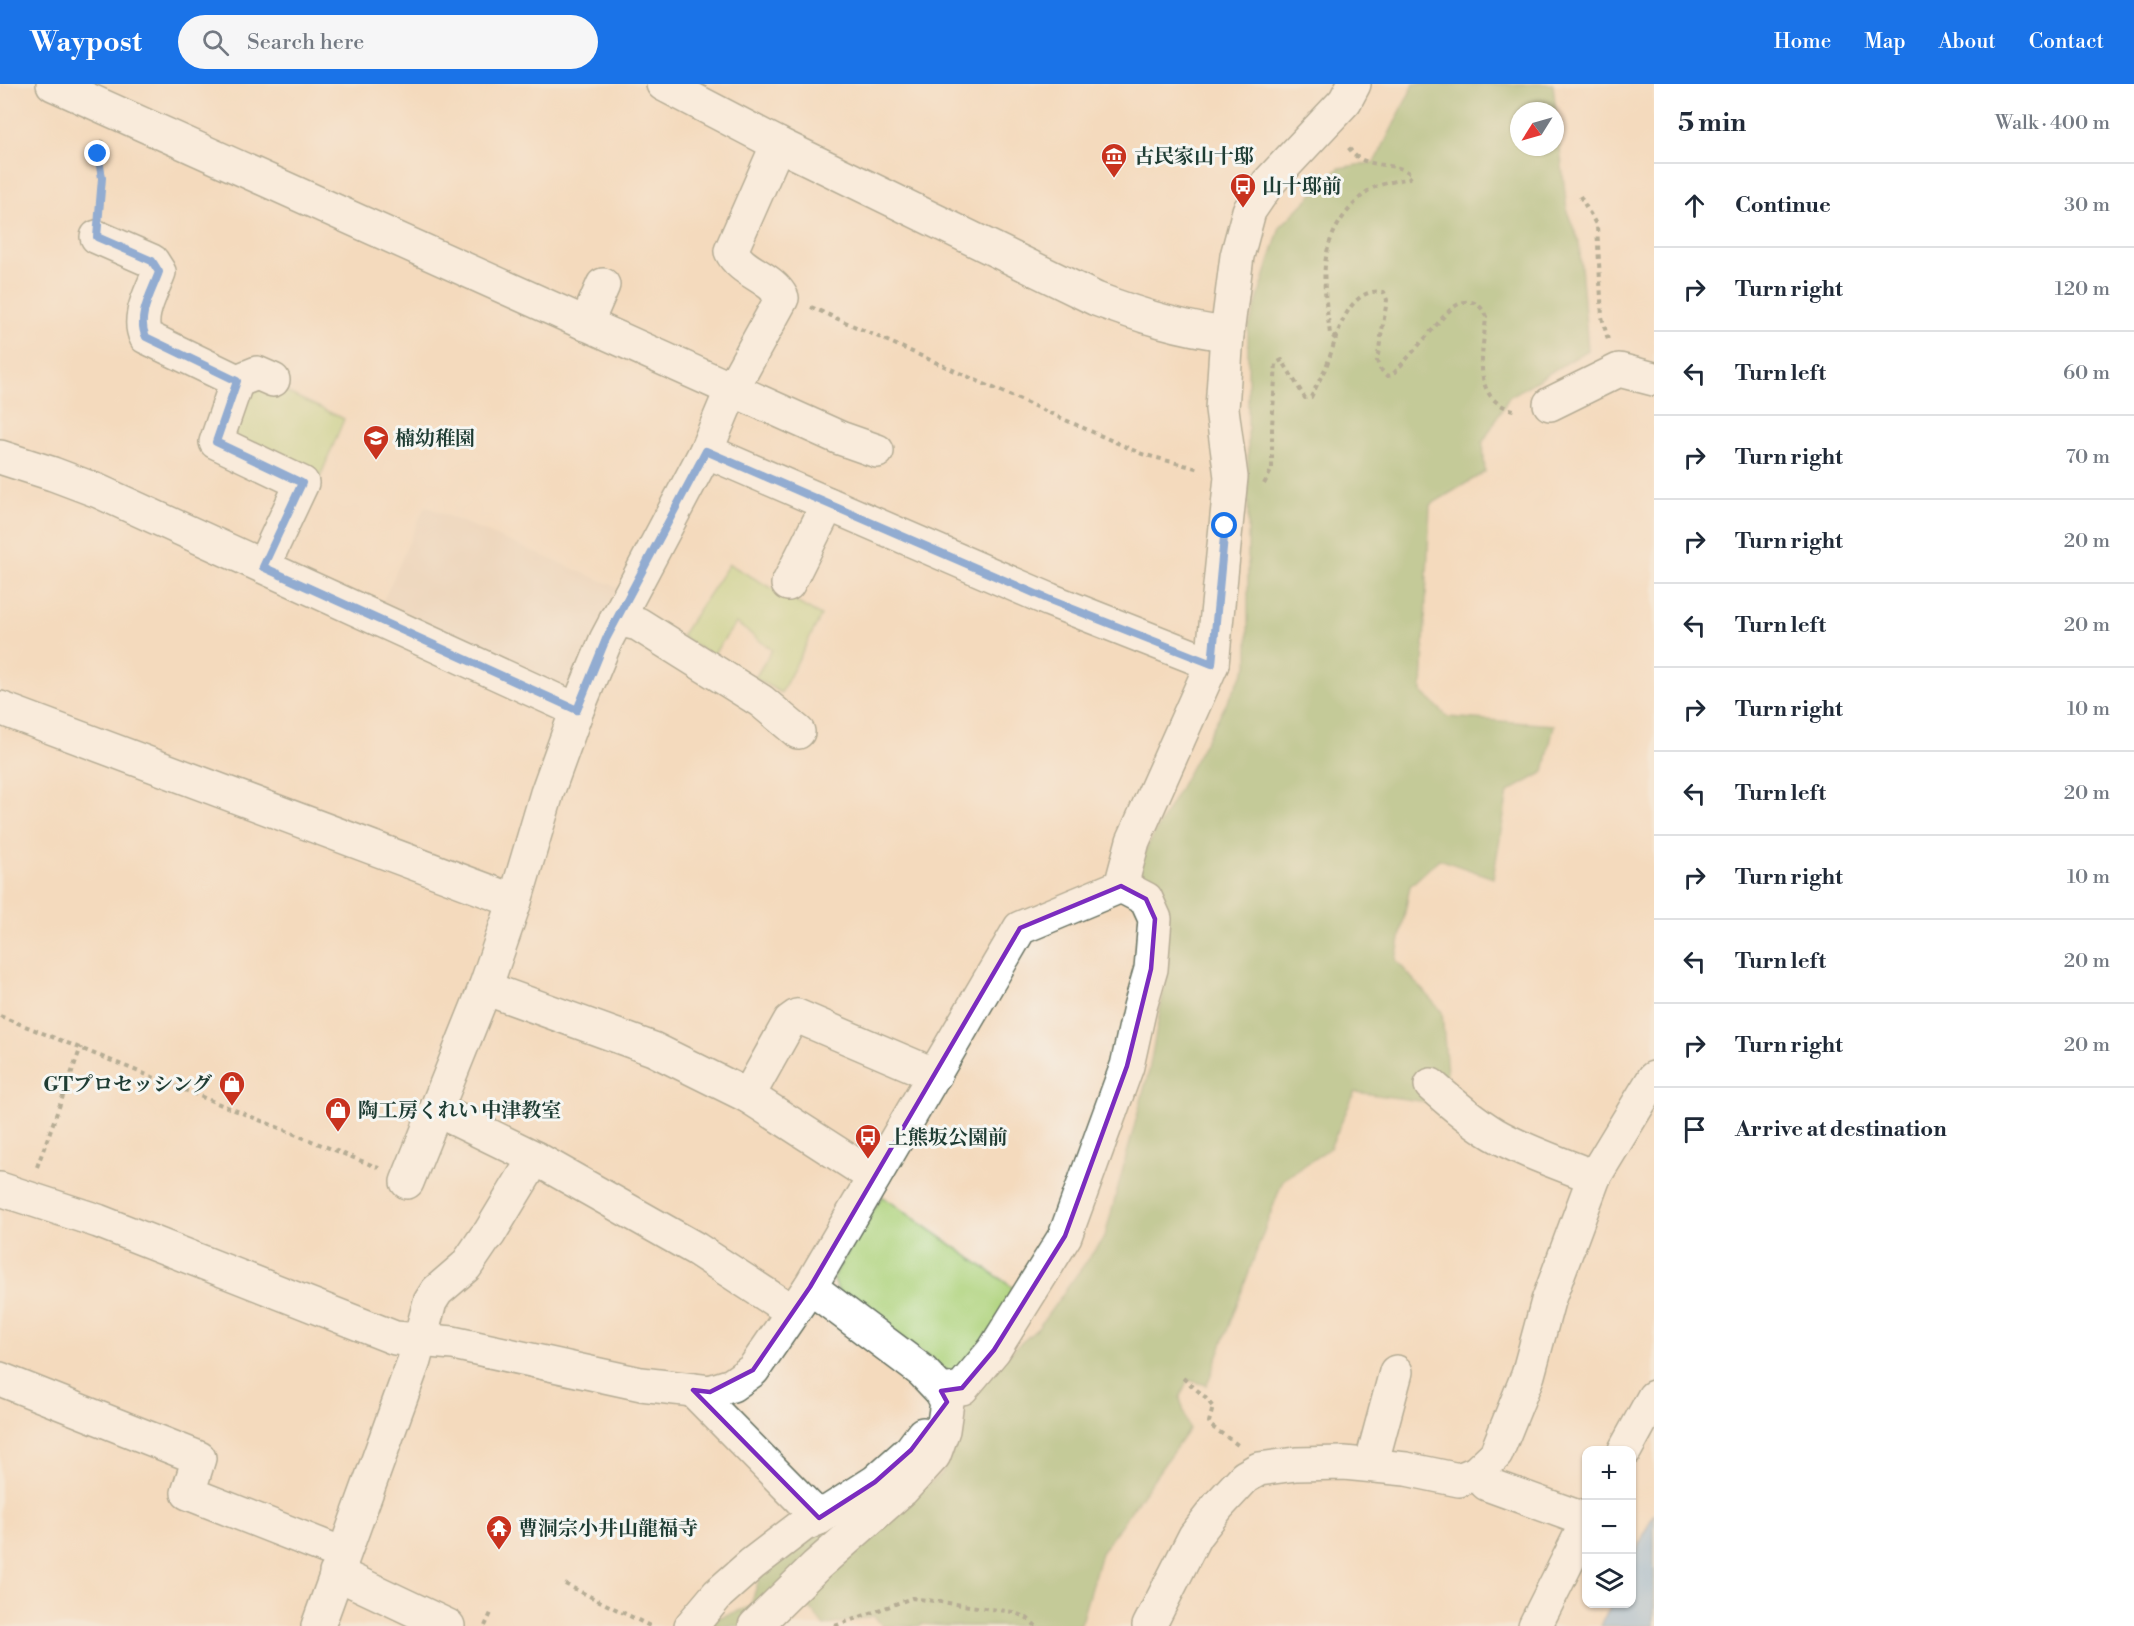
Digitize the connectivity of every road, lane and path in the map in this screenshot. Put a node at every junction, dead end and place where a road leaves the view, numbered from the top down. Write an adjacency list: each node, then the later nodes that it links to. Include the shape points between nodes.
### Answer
1 (54, 84): 4 (street)
2 (663, 84): 6 (street)
3 (1354, 84): 12 (street, via 1345,101 1268,183 1249,211 1237,256)
4 (115, 112): 8 (path, via 98,154 102,178); 11 (street)
5 (1347, 138): 13 (path, via 1347,146 1357,157 1412,175 1374,187 1339,220 1326,250 1324,279 1330,334)
6 (778, 144): 10 (street, via 730,251 736,262 778,289); 12 (street, via 1096,299 1144,316)
7 (1580, 196): 14 (path, via 1597,226 1602,317)
8 (97, 237): 17 (street, via 152,261 159,272 142,319 146,337)
9 (603, 285): 11 (street)
10 (782, 298): 18 (street); 23 (path, via 792,299 1142,454)
11 (586, 324): 18 (street)
12 (1227, 333): 23 (street, via 1222,410)
13 (1336, 339): 19 (path, via 1346,313 1356,301 1376,291 1384,292 1387,300 1377,361 1380,369 1392,375 1457,305 1477,303 1486,317 1483,386 1506,409 1539,411); 24 (path, via 1311,397 1305,398 1282,360 1276,363 1272,469)
14 (1618, 370): 15 (street); 19 (street)
15 (1654, 379)
16 (273, 380): 17 (street, via 257,374)
17 (237, 381): 26 (street, via 216,442 302,483)
18 (732, 389): 20 (street); 21 (street)
19 (1550, 404)
20 (706, 451): 25 (street); 28 (street)
21 (877, 451)
22 (0, 457): 26 (street, via 98,491)
23 (1231, 477): 29 (street)
24 (1261, 491)
25 (828, 504): 27 (street); 29 (street, via 1050,600)
26 (263, 567): 31 (street)
27 (788, 584)
28 (616, 619): 31 (street); 32 (street, via 638,624 761,701)
29 (1212, 664): 33 (street, via 1133,841)
30 (0, 708): 34 (street)
31 (577, 710): 34 (street)
32 (780, 727)
33 (1120, 886): 38 (street, via 1020,928); 54 (street, via 1146,899 1155,919 1151,969 1127,1066 1065,1236 994,1350 962,1388)
34 (515, 901): 35 (street)
35 (485, 988): 41 (street, via 653,1049); 42 (street)
36 (0, 1016): 37 (path)
37 (81, 1047): 46 (path); 47 (path)
38 (935, 1075): 41 (street, via 797,1016 790,1021); 44 (street)
39 (1654, 1078): 45 (street)
40 (1431, 1085): 45 (street, via 1493,1133)
41 (748, 1096): 44 (street)
42 (437, 1110): 43 (street); 46 (street)
43 (535, 1158): 48 (street, via 696,1248); 49 (street, via 466,1266 430,1302)
44 (874, 1177): 48 (street)
45 (1593, 1177): 59 (street, via 1510,1422 1496,1454)
46 (407, 1182)
47 (13, 1193): 49 (street, via 98,1221 395,1338)
48 (802, 1299): 53 (street, via 753,1370 710,1392); 54 (street, via 922,1371)
49 (419, 1340): 53 (street, via 453,1343 641,1384); 63 (street)
50 (1396, 1372): 57 (street)
51 (1183, 1378): 58 (path, via 1213,1407 1211,1426 1244,1449)
52 (0, 1379): 63 (street, via 36,1408 199,1458 188,1493)
53 (693, 1390): 60 (street)
54 (944, 1396): 60 (street, via 911,1450 875,1482); 71 (street, via 943,1430 934,1455 902,1490)
55 (1654, 1397): 56 (street)
56 (1627, 1446)
57 (1371, 1465): 58 (street, via 1296,1464); 59 (street, via 1460,1480)
58 (1259, 1469): 74 (street, via 1245,1477 1195,1536)
59 (1476, 1473): 61 (street, via 1487,1484)
60 (819, 1518): 70 (street, via 803,1525 752,1564)
61 (1582, 1520)
62 (1582, 1532): 75 (street)
63 (340, 1564): 66 (street); 67 (street)
64 (565, 1584): 69 (path)
65 (490, 1613): 68 (path)
66 (318, 1626)
67 (448, 1626)
68 (485, 1626)
69 (650, 1626)
70 (690, 1626)
71 (755, 1626)
72 (835, 1626): 73 (path, via 912,1598 1012,1612)
73 (1036, 1626)
74 (1149, 1626)
75 (1534, 1626)

